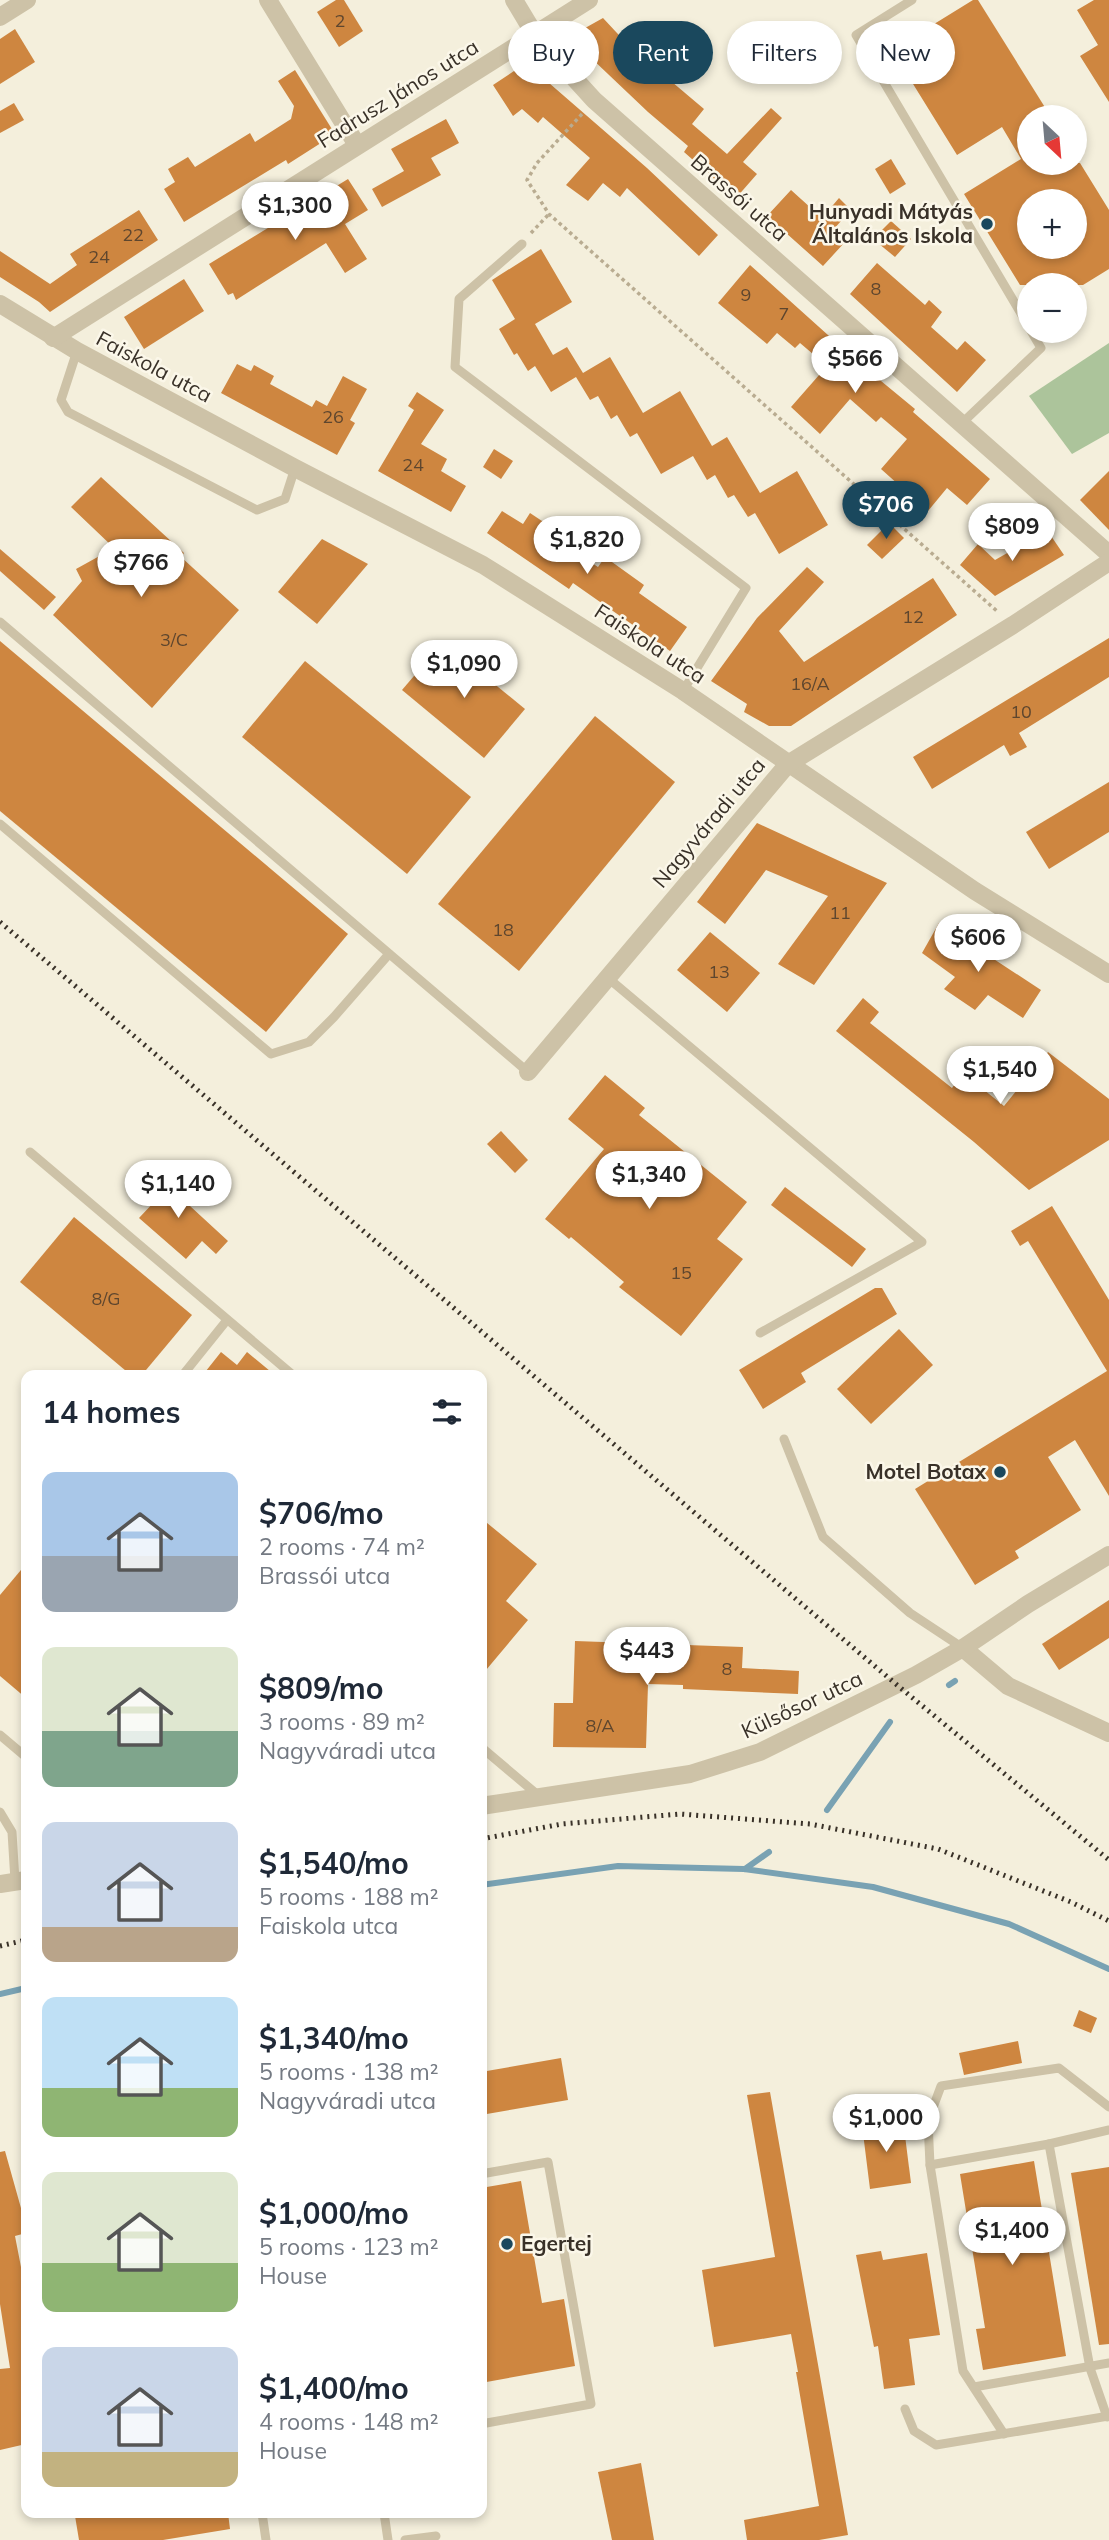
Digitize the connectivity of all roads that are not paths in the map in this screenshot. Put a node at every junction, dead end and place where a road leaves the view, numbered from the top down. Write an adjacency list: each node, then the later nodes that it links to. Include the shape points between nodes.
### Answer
1 (27, 0): 6 (street)
2 (268, 0): 11 (street)
3 (514, 0): 7 (street, Brassói utca)
4 (589, 0): 8 (street, Fadrusz János utca)
5 (912, 0): 14 (lane, via 856,35)
6 (0, 17)
7 (527, 21)
8 (557, 21)
9 (508, 52): 11 (street, Fadrusz János utca)
10 (579, 84): 18 (street, Brassói utca)
11 (357, 145): 15 (street, Fadrusz János utca)
12 (522, 244): 23 (lane, via 459,299 455,367 746,588)
13 (0, 304): 15 (street, Faiskola utca)
14 (1017, 307)
15 (52, 338): 17 (street, Faiskola utca)
16 (1038, 343): 18 (lane, via 1041,348)
17 (77, 351): 19 (street, Faiskola utca); 19 (lane, via 61,400 68,412 257,510 285,499)
18 (961, 424): 20 (street, Brassói utca)
19 (295, 468): 23 (street, Faiskola utca, via 483,565)
20 (1109, 554)
21 (1109, 562): 24 (street, Nagyváradi utca)
22 (0, 622): 26 (lane)
23 (683, 691): 24 (street, Faiskola utca)
24 (788, 764): 27 (street, Faiskola utca, via 975,891); 28 (street, Nagyváradi utca)
25 (0, 824): 26 (lane, via 271,1054 309,1042)
26 (389, 954): 29 (lane)
27 (1109, 974)
28 (608, 978): 29 (street, Nagyváradi utca); 32 (lane, via 922,1242)
29 (528, 1072)
30 (30, 1152): 31 (lane)
31 (227, 1320): 33 (lane); 34 (lane)
32 (760, 1334)
33 (187, 1370)
34 (287, 1370)
35 (784, 1439): 37 (lane, via 823,1537 910,1613)
36 (1109, 1555): 37 (street, Külsősor utca)
37 (963, 1648): 38 (street, via 1008,1686); 42 (street, Külsősor utca, via 760,1752 690,1774)
38 (1109, 1733)
39 (0, 1735): 41 (lane)
40 (487, 1752): 42 (lane)
41 (21, 1753)
42 (541, 1797): 43 (street, Külsősor utca)
43 (487, 1805)
44 (0, 1812): 45 (lane, via 12,1832)
45 (14, 1882)
46 (1109, 2107): 49 (lane, via 1059,2068 941,2086 928,2121)
47 (1109, 2130): 48 (lane)
48 (1049, 2144): 49 (lane); 52 (lane)
49 (930, 2165): 53 (lane, via 963,2371)
50 (487, 2173): 56 (lane, via 548,2162 591,2404)
51 (1109, 2363): 52 (lane)
52 (1090, 2368): 53 (lane); 55 (lane)
53 (974, 2388): 57 (lane)
54 (905, 2409): 57 (lane, via 914,2431 936,2445)
55 (1108, 2417): 57 (lane)
56 (487, 2423)
57 (1004, 2434)
58 (263, 2518): 61 (lane)
59 (385, 2518): 62 (lane)
60 (436, 2536): 63 (lane)
61 (266, 2540)
62 (388, 2540)
63 (405, 2540)

